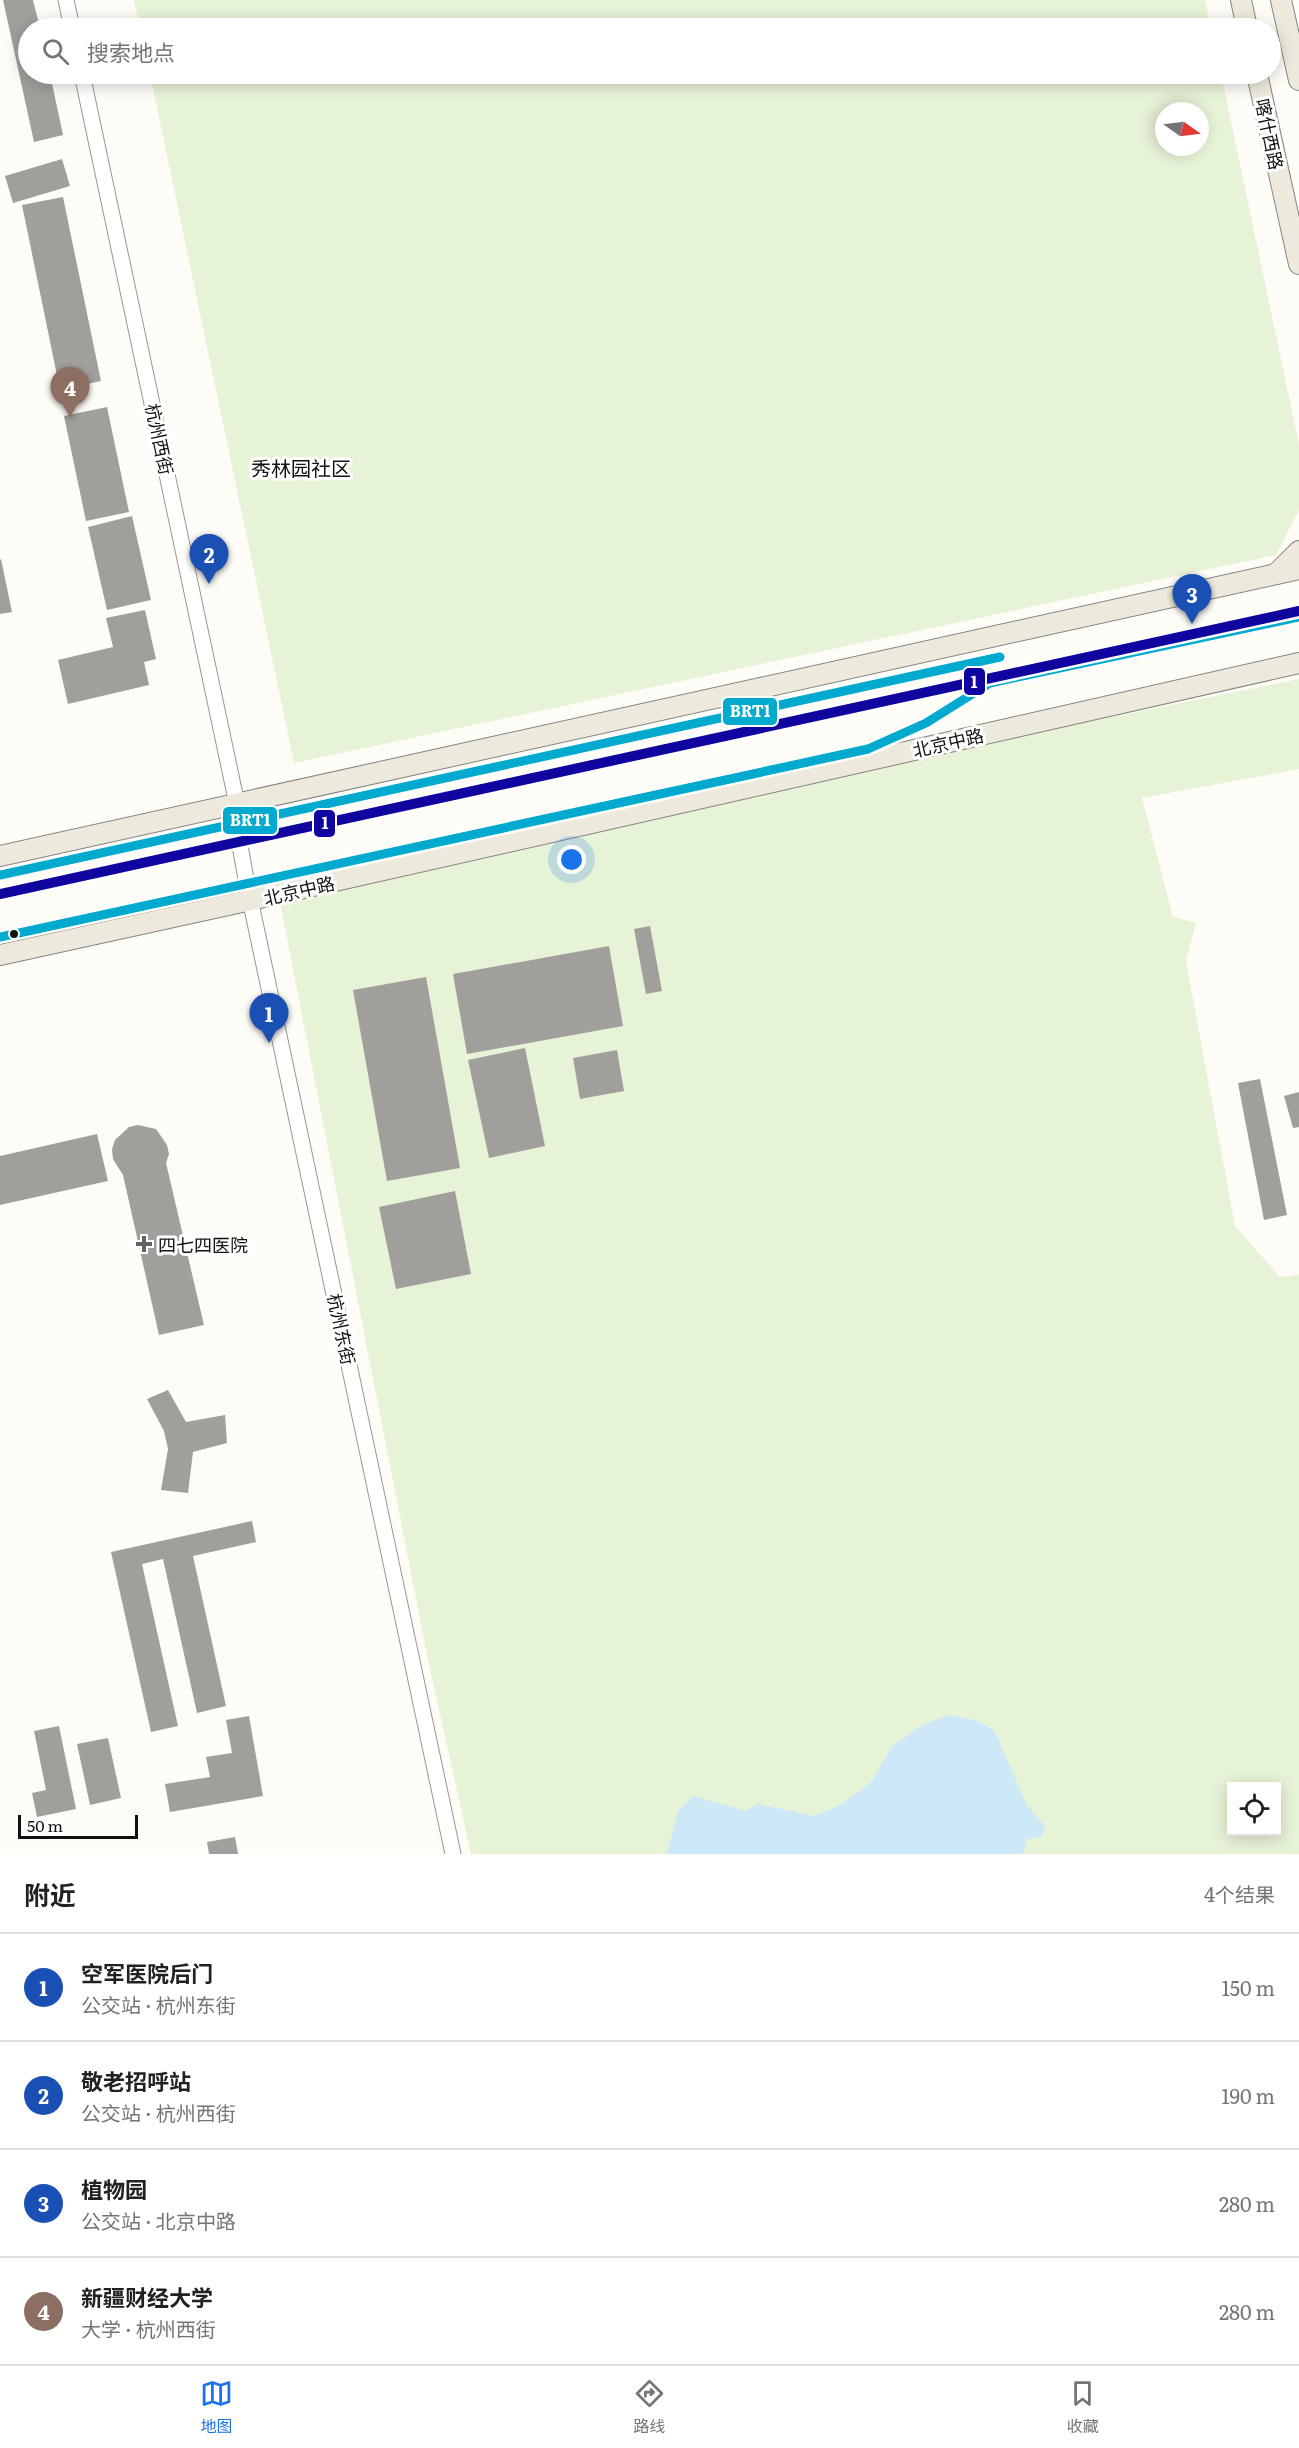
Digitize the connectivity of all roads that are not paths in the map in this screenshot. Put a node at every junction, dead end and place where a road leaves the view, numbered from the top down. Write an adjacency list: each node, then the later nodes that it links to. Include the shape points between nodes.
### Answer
1 (66, 0): 4 (street)
2 (1241, 0): 5 (main road)
3 (1281, 0): 6 (main road)
4 (70, 18)
5 (1245, 18)
6 (1299, 80)
7 (84, 84): 14 (street, 杭州西街)
8 (1259, 84): 9 (main road, 喀什西路)
9 (1299, 264)
10 (1299, 550): 12 (main road)
11 (1299, 569): 12 (main road)
12 (1276, 574): 14 (main road)
13 (1299, 663): 16 (main road, 北京中路)
14 (237, 804): 15 (main road); 16 (street, 杭州东街, via 236,823)
15 (0, 856)
16 (251, 900): 17 (main road, 北京中路); 18 (street, 杭州东街)
17 (0, 955)
18 (453, 1854)

